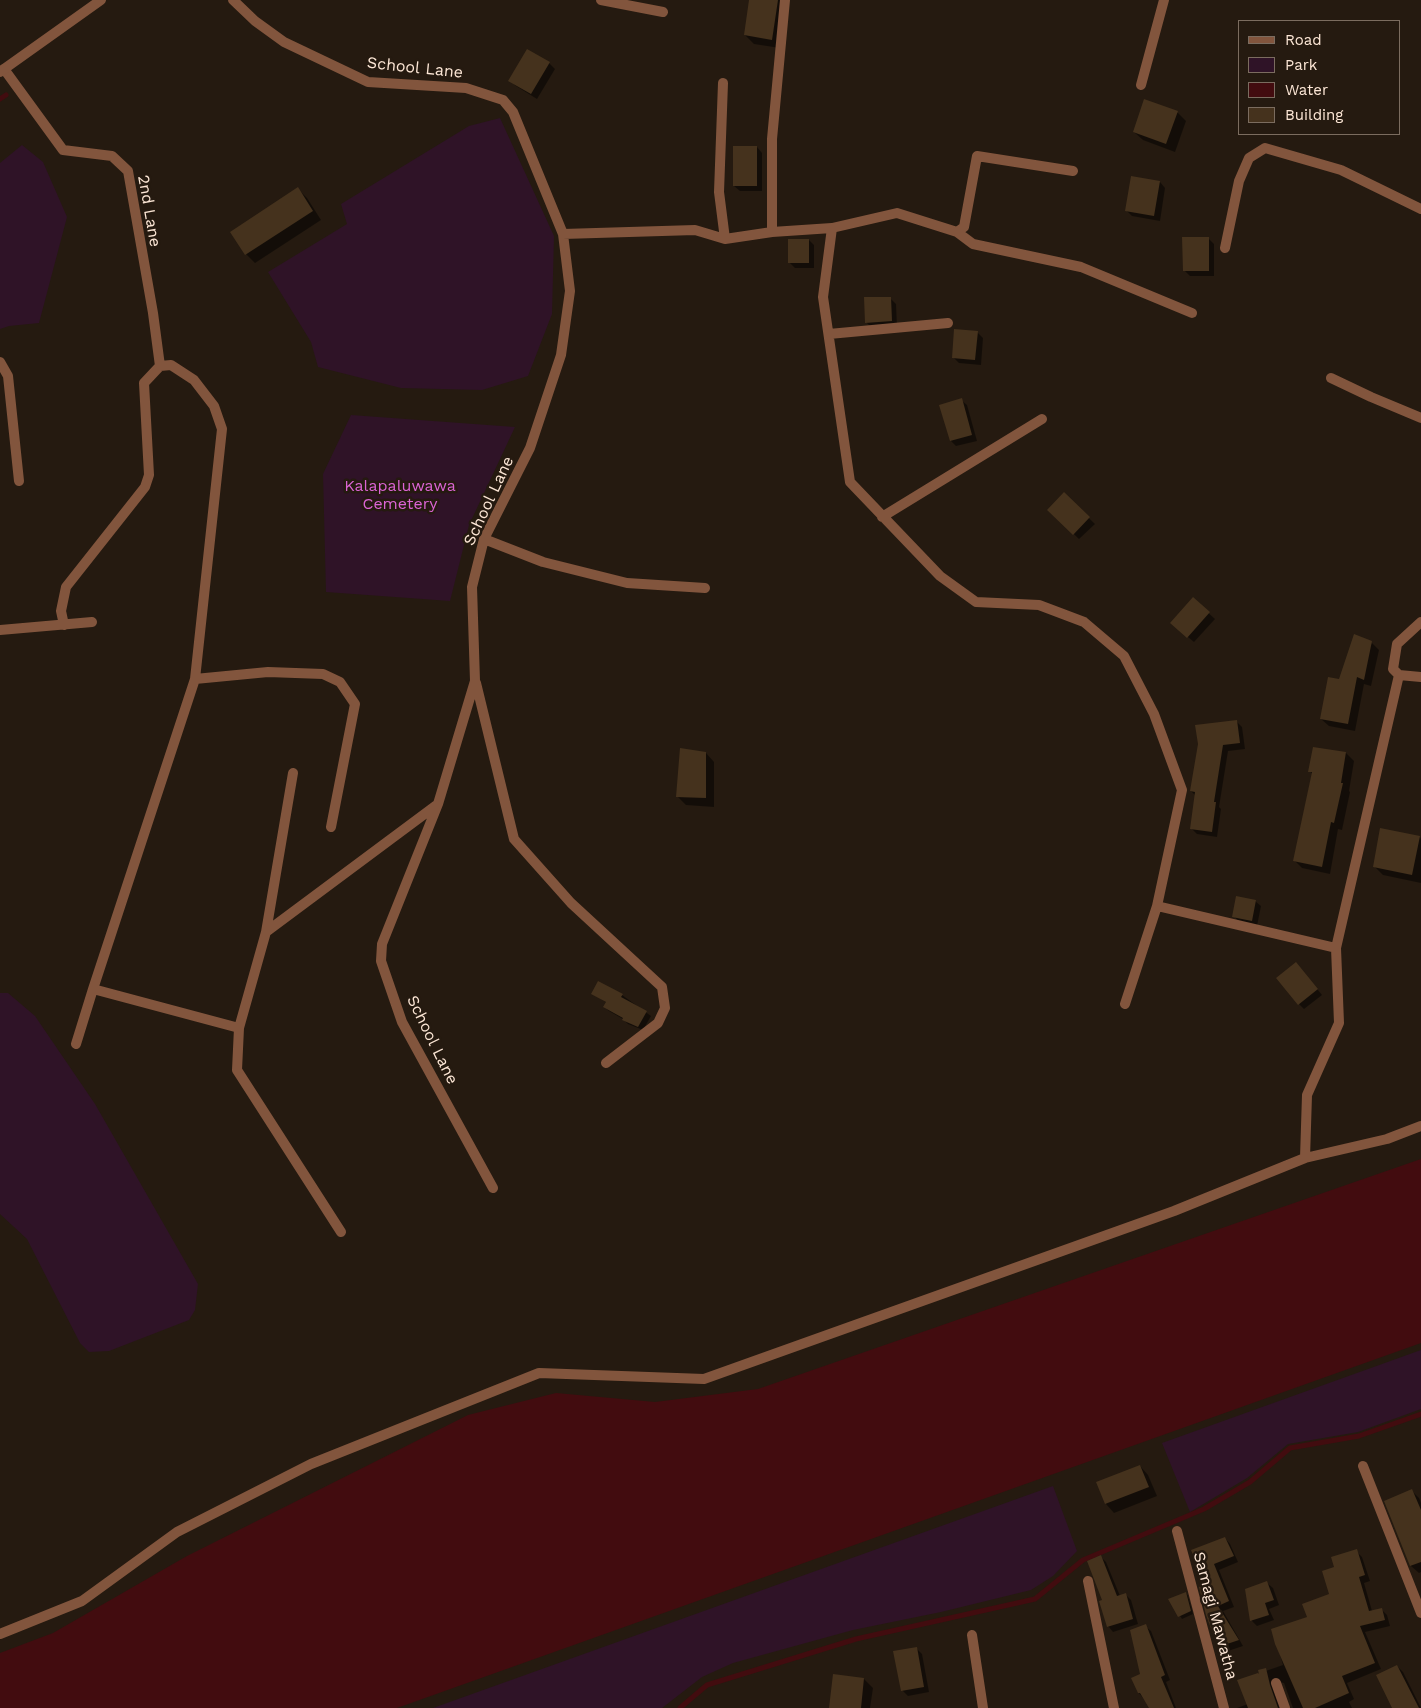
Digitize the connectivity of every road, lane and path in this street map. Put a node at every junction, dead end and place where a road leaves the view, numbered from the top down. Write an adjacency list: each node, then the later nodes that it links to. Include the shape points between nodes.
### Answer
1 (101, 0): 7 (street)
2 (233, 0): 15 (street, School Lane, via 254,21 284,42 368,82 466,88 502,100 513,112)
3 (601, 0): 6 (street)
4 (785, 0): 13 (street, via 772,139)
5 (1164, 0): 9 (street)
6 (663, 12)
7 (2, 70): 22 (street, 2nd Lane, via 63,150 112,156 128,171)
8 (723, 83): 16 (street, via 719,192)
9 (1141, 85)
10 (1073, 171): 14 (street, via 977,156 964,228)
11 (1421, 209): 17 (street, via 1340,170 1265,148 1249,158 1238,181)
12 (832, 228): 13 (street); 14 (street, via 897,213); 20 (street, via 824,297)
13 (772, 232): 16 (street)
14 (957, 232): 18 (street, via 973,244 1081,267)
15 (562, 234): 16 (street, via 695,230); 28 (street, School Lane, via 570,291 561,354 530,448)
16 (725, 239)
17 (1225, 248)
18 (1192, 313)
19 (948, 323): 20 (street)
20 (829, 334): 27 (street, via 850,482)
21 (0, 362): 26 (street, via 8,376)
22 (160, 366): 32 (street, via 144,382 149,475 144,487 66,587 61,611); 36 (street, via 171,365 194,380 214,406 222,429)
23 (1331, 378): 24 (street)
24 (1421, 418)
25 (1042, 419): 27 (street)
26 (19, 481)
27 (882, 517): 41 (street, via 940,576 976,602 1039,605 1075,618 1124,656 1154,714 1182,790)
28 (484, 540): 29 (street, via 543,562 627,583); 37 (street, School Lane, via 472,587)
29 (705, 588)
30 (92, 622): 32 (street)
31 (1421, 622): 34 (street, via 1397,644 1393,669)
32 (64, 624): 33 (street)
33 (0, 630)
34 (1399, 675): 35 (street); 43 (street)
35 (1421, 677)
36 (195, 679): 40 (street, via 268,672 323,674 340,682 355,704); 44 (street)
37 (475, 681): 39 (street, School Lane); 48 (street, via 514,839 571,903 662,987 665,1008 658,1023)
38 (293, 773): 42 (street)
39 (438, 804): 42 (street); 51 (street, School Lane, via 382,944 381,961 402,1022)
40 (332, 827)
41 (1157, 906): 43 (street); 45 (street)
42 (266, 932): 46 (street)
43 (1336, 948): 50 (street, via 1339,1023 1307,1094)
44 (93, 989): 46 (street); 47 (street)
45 (1125, 1004)
46 (239, 1028): 52 (street, via 237,1070)
47 (76, 1044)
48 (606, 1063)
49 (1421, 1126): 50 (street, via 1387,1139)
50 (1305, 1158): 57 (street, via 1174,1210 704,1378 539,1373 311,1464 177,1532 82,1601)
51 (493, 1188)
52 (341, 1232)
53 (1363, 1466): 56 (street)
54 (1177, 1531): 62 (street, Samagi Mawatha)
55 (1088, 1581): 61 (street)
56 (1421, 1613)
57 (0, 1634)
58 (972, 1635): 60 (street)
59 (1276, 1683): 63 (street)
60 (983, 1708)
61 (1114, 1708)
62 (1224, 1708)
63 (1285, 1708)

